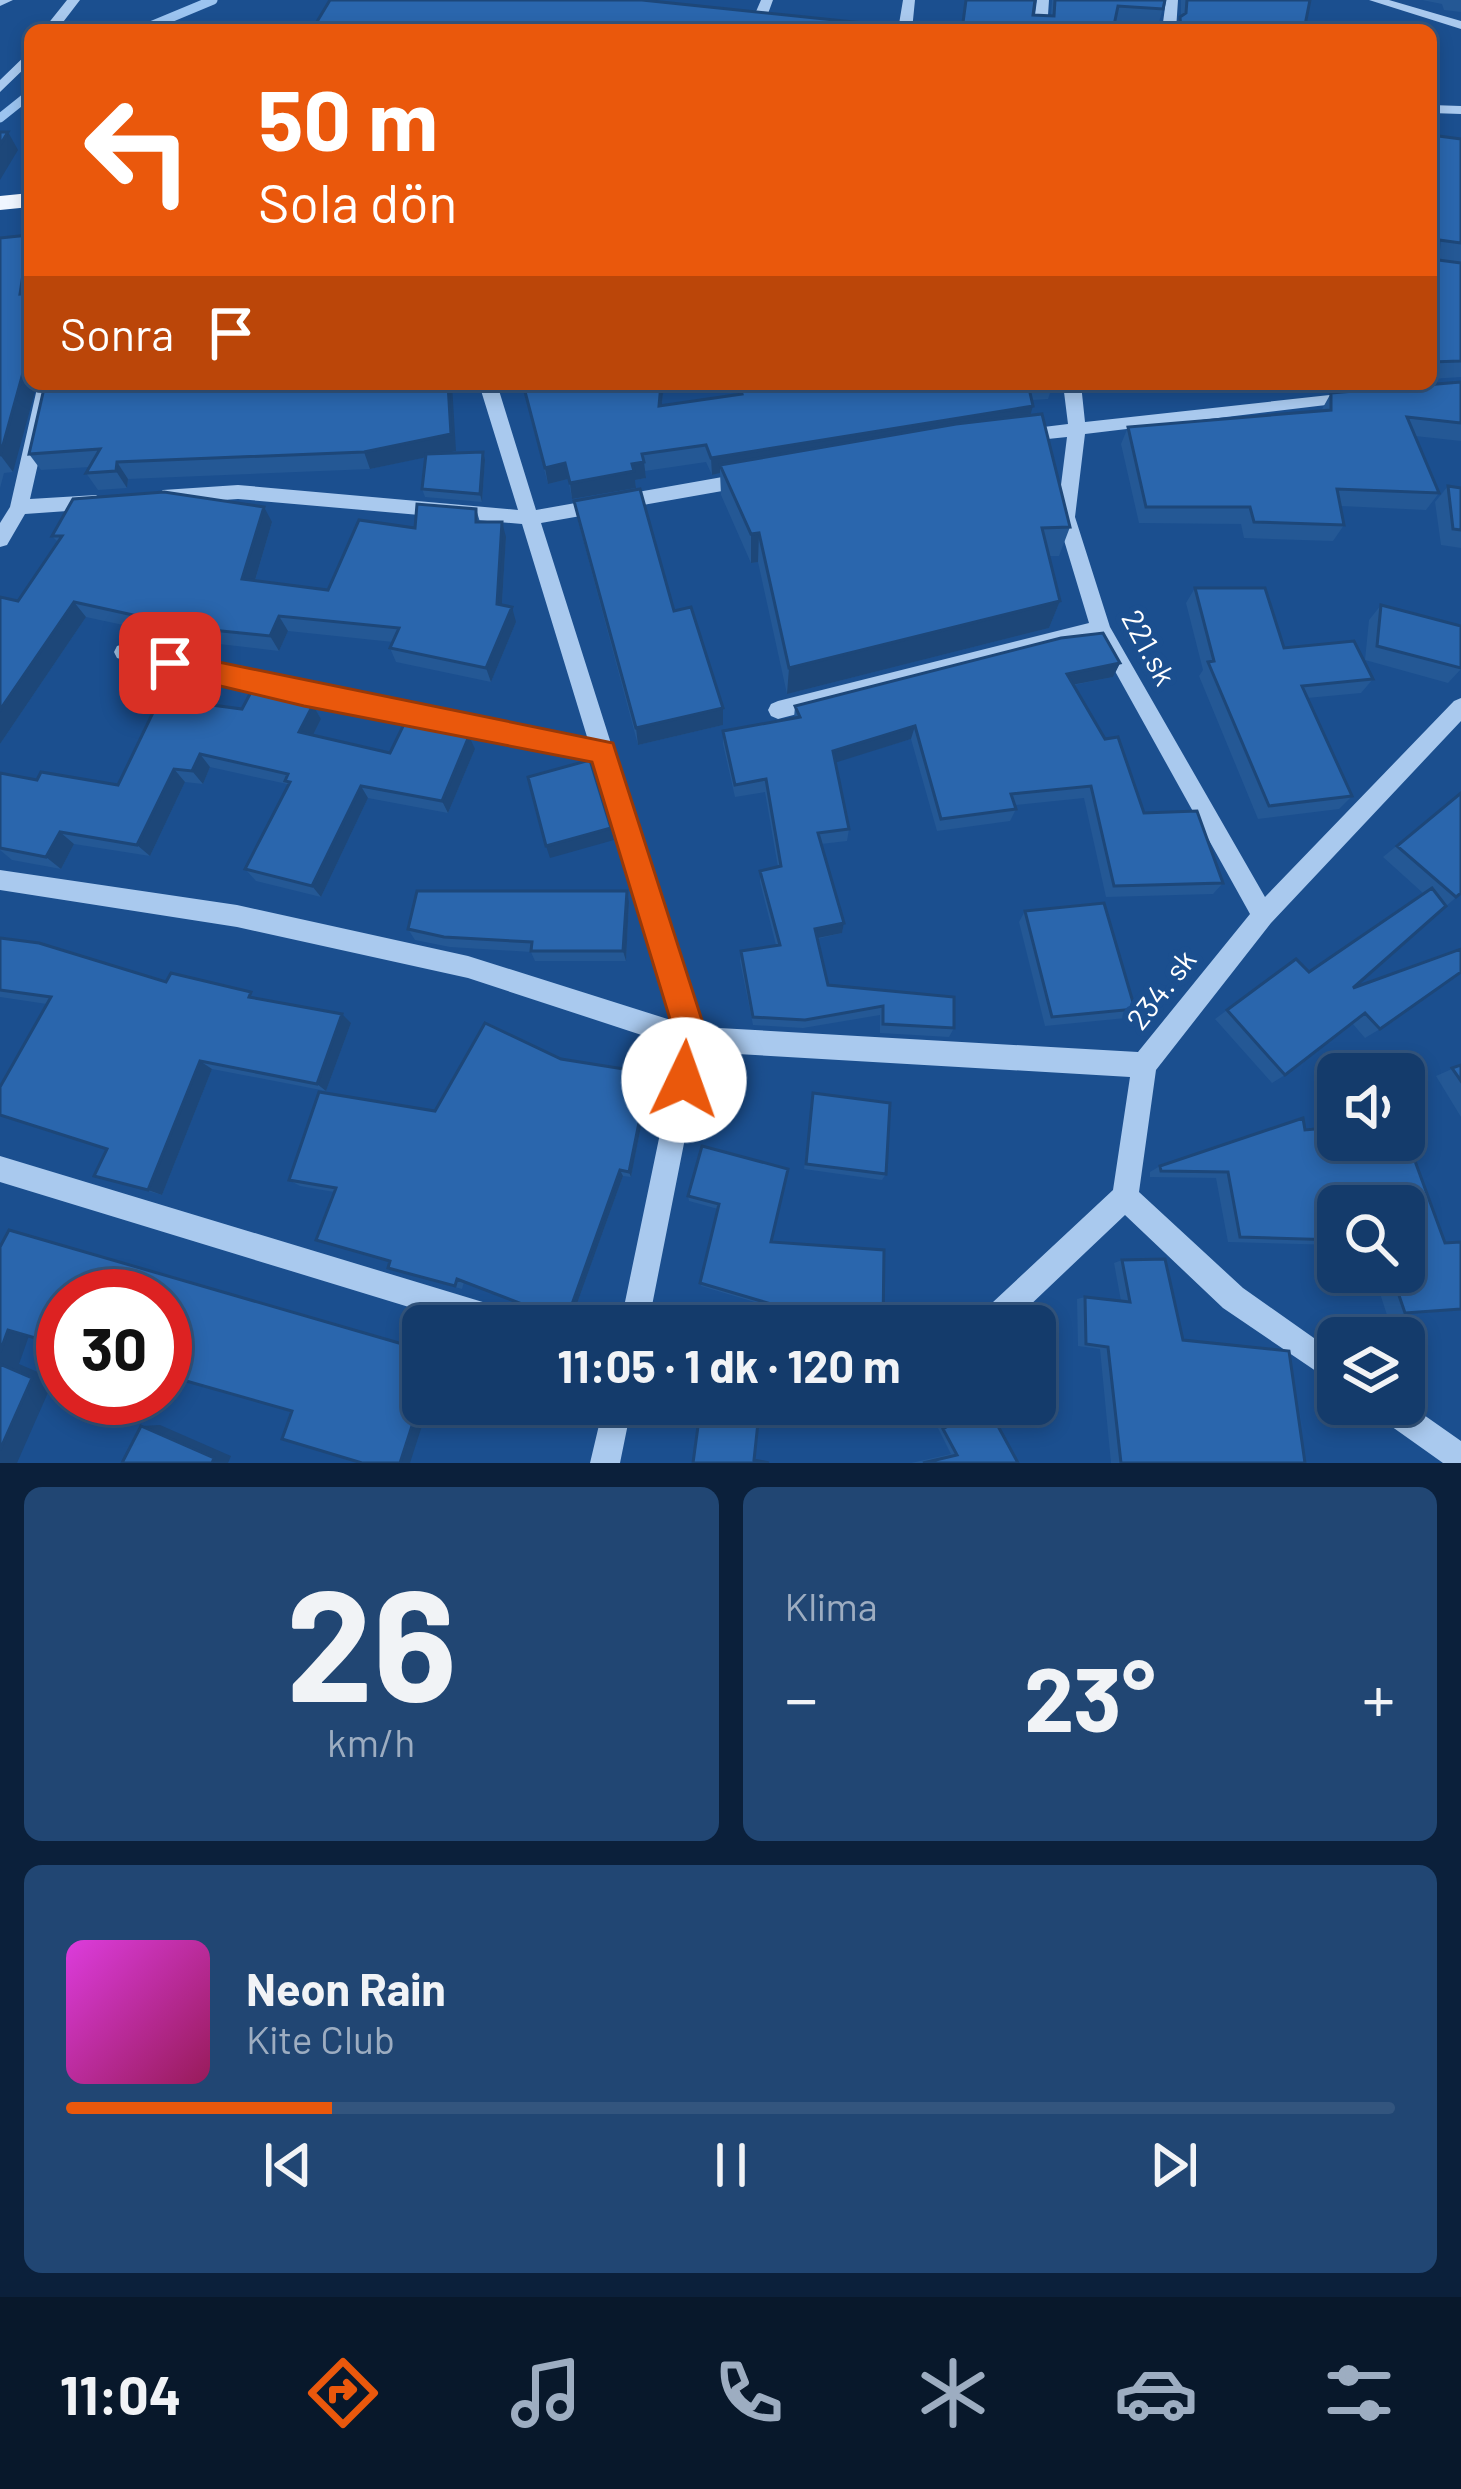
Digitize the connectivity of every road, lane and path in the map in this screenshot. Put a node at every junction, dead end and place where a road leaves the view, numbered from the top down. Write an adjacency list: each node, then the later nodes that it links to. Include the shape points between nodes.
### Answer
1 (74, 0): 5 (street)
2 (1375, 0): 6 (street)
3 (765, 7): 4 (street)
4 (741, 11)
5 (55, 24)
6 (1461, 25)
7 (24, 62): 8 (street)
8 (0, 88)
9 (46, 390): 18 (street)
10 (490, 390): 19 (street)
11 (1073, 390): 13 (street, 221.sk)
12 (1368, 394): 13 (street)
13 (1077, 429): 14 (street); 21 (street, 221.sk, via 1066,517)
14 (992, 439)
15 (763, 477): 19 (street)
16 (150, 498): 19 (street, via 238,492)
17 (106, 501): 18 (street)
18 (19, 507): 20 (street)
19 (530, 518): 25 (street)
20 (0, 541)
21 (1101, 628): 24 (street); 27 (street, 221.sk)
22 (124, 652): 25 (street)
23 (1461, 707): 27 (street, 234. sk)
24 (778, 710)
25 (603, 752): 28 (street)
26 (0, 880): 28 (street, via 237,916 468,967)
27 (1263, 915): 29 (street, 234. sk)
28 (692, 1039): 29 (street); 33 (street)
29 (1144, 1066): 31 (street, 234. sk)
30 (0, 1169): 32 (street)
31 (1125, 1197): 34 (street); 35 (street, via 1233,1298)
32 (447, 1305)
33 (638, 1305)
34 (1010, 1305)
35 (1317, 1357)
36 (613, 1425): 39 (street)
37 (1414, 1425): 38 (street)
38 (1461, 1458)
39 (605, 1463)

